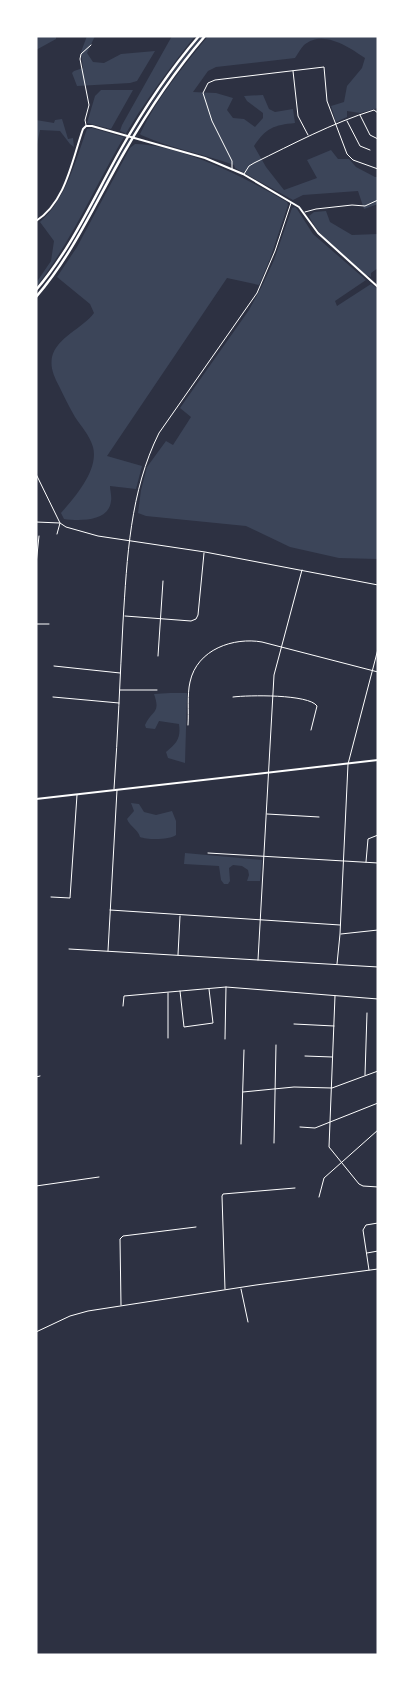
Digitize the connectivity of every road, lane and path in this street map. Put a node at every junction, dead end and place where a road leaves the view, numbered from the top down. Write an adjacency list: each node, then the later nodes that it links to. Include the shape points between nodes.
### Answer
1 (199, 36): 21 (highway, via 139,118 69,245)
2 (205, 36): 22 (highway, via 144,120 73,248)
3 (91, 45): 9 (street, via 80,59 89,105)
4 (293, 71): 8 (street, via 324,67 327,101); 10 (street, via 298,116); 13 (street, via 215,80 205,87 203,93 212,121 232,161)
5 (378, 113): 6 (street, via 374,110)
6 (360, 115): 7 (street); 11 (street, via 369,133)
7 (347, 120): 8 (street); 12 (street, via 360,146)
8 (335, 125): 10 (street); 14 (street, via 348,156)
9 (86, 126): 13 (street, via 145,140); 19 (street, via 62,189 52,206)
10 (309, 136): 15 (street, via 254,163)
11 (378, 139)
12 (370, 150)
13 (232, 169): 15 (street)
14 (378, 169)
15 (243, 174): 17 (street)
16 (378, 200): 18 (street, via 366,206)
17 (292, 202): 18 (street); 28 (street, via 257,293 154,442 135,500)
18 (305, 212): 20 (street, via 318,233)
19 (36, 221)
20 (378, 286)
21 (36, 290)
22 (36, 297)
23 (36, 474): 25 (street)
24 (36, 522): 25 (street)
25 (60, 523): 26 (street); 28 (street, via 90,534)
26 (57, 534)
27 (38, 536): 30 (street)
28 (130, 542): 29 (street); 34 (street)
29 (205, 552): 31 (street); 35 (street, via 196,620)
30 (36, 564)
31 (302, 570): 33 (street); 38 (street)
32 (163, 581): 35 (street)
33 (378, 585)
34 (124, 616): 35 (street); 44 (street)
35 (161, 618): 40 (street)
36 (36, 624): 37 (street)
37 (49, 624)
38 (281, 648): 42 (street); 49 (street, via 274,675); 51 (street, via 245,640 216,648 201,661 190,681)
39 (378, 649): 42 (street)
40 (158, 656)
41 (54, 666): 44 (street)
42 (372, 670): 43 (street); 54 (street)
43 (378, 672)
44 (120, 673): 45 (street)
45 (120, 690): 46 (street); 50 (street)
46 (157, 690)
47 (53, 697): 50 (street)
48 (233, 697): 49 (street)
49 (273, 697): 52 (street, via 299,698 316,703); 55 (street)
50 (119, 703): 56 (street)
51 (188, 725)
52 (311, 730)
53 (378, 760): 54 (street)
54 (348, 764): 55 (street); 64 (street)
55 (269, 773): 56 (street); 59 (street)
56 (115, 790): 57 (street); 68 (street)
57 (78, 794): 58 (street); 67 (street, via 70,898)
58 (36, 798)
59 (267, 814): 60 (street); 63 (street)
60 (319, 817)
61 (378, 835): 65 (street, via 368,839)
62 (208, 853): 63 (street)
63 (264, 857): 64 (street); 70 (street)
64 (343, 862): 65 (street); 71 (street)
65 (366, 862): 66 (street)
66 (378, 863)
67 (51, 897)
68 (110, 910): 69 (street); 75 (street)
69 (180, 916): 70 (street); 76 (street)
70 (260, 921): 71 (street); 77 (street)
71 (340, 925): 73 (street)
72 (378, 930): 73 (street)
73 (340, 934): 78 (street)
74 (68, 949): 75 (street)
75 (108, 951): 76 (street)
76 (178, 955): 77 (street)
77 (258, 960): 78 (street)
78 (337, 964): 79 (street)
79 (378, 966)
80 (226, 986): 81 (street); 84 (street); 91 (street)
81 (209, 988): 82 (street); 82 (street, via 213,1024 184,1027)
82 (180, 991): 83 (street)
83 (168, 992): 86 (street, via 124,996); 90 (street)
84 (336, 995): 85 (street); 89 (street)
85 (378, 999)
86 (123, 1006)
87 (368, 1013): 98 (street)
88 (294, 1024): 89 (street)
89 (334, 1026): 95 (street)
90 (168, 1038)
91 (225, 1039)
92 (276, 1045): 101 (street)
93 (244, 1050): 102 (street)
94 (305, 1056): 95 (street)
95 (333, 1057): 100 (street)
96 (378, 1071): 98 (street)
97 (40, 1076): 99 (street)
98 (365, 1076): 100 (street)
99 (36, 1077)
100 (332, 1088): 101 (street); 104 (street)
101 (275, 1089): 102 (street); 107 (street)
102 (242, 1092): 108 (street)
103 (378, 1103): 104 (street)
104 (330, 1121): 105 (street, via 315,1128); 109 (street, via 329,1147)
105 (300, 1127)
106 (378, 1130): 109 (street)
107 (274, 1143)
108 (241, 1144)
109 (341, 1162): 112 (street, via 361,1186); 114 (street, via 324,1178)
110 (99, 1177): 111 (street)
111 (36, 1186)
112 (378, 1187)
113 (295, 1188): 122 (street, via 223,1194)
114 (319, 1197)
115 (378, 1223): 118 (street, via 363,1226)
116 (196, 1226): 123 (street, via 120,1239)
117 (378, 1251): 118 (street)
118 (367, 1253): 120 (street)
119 (378, 1269): 120 (street)
120 (369, 1270): 121 (street)
121 (240, 1287): 122 (street); 124 (street)
122 (225, 1290): 123 (street)
123 (121, 1306): 125 (street, via 78,1313)
124 (248, 1322)
125 (36, 1332)

